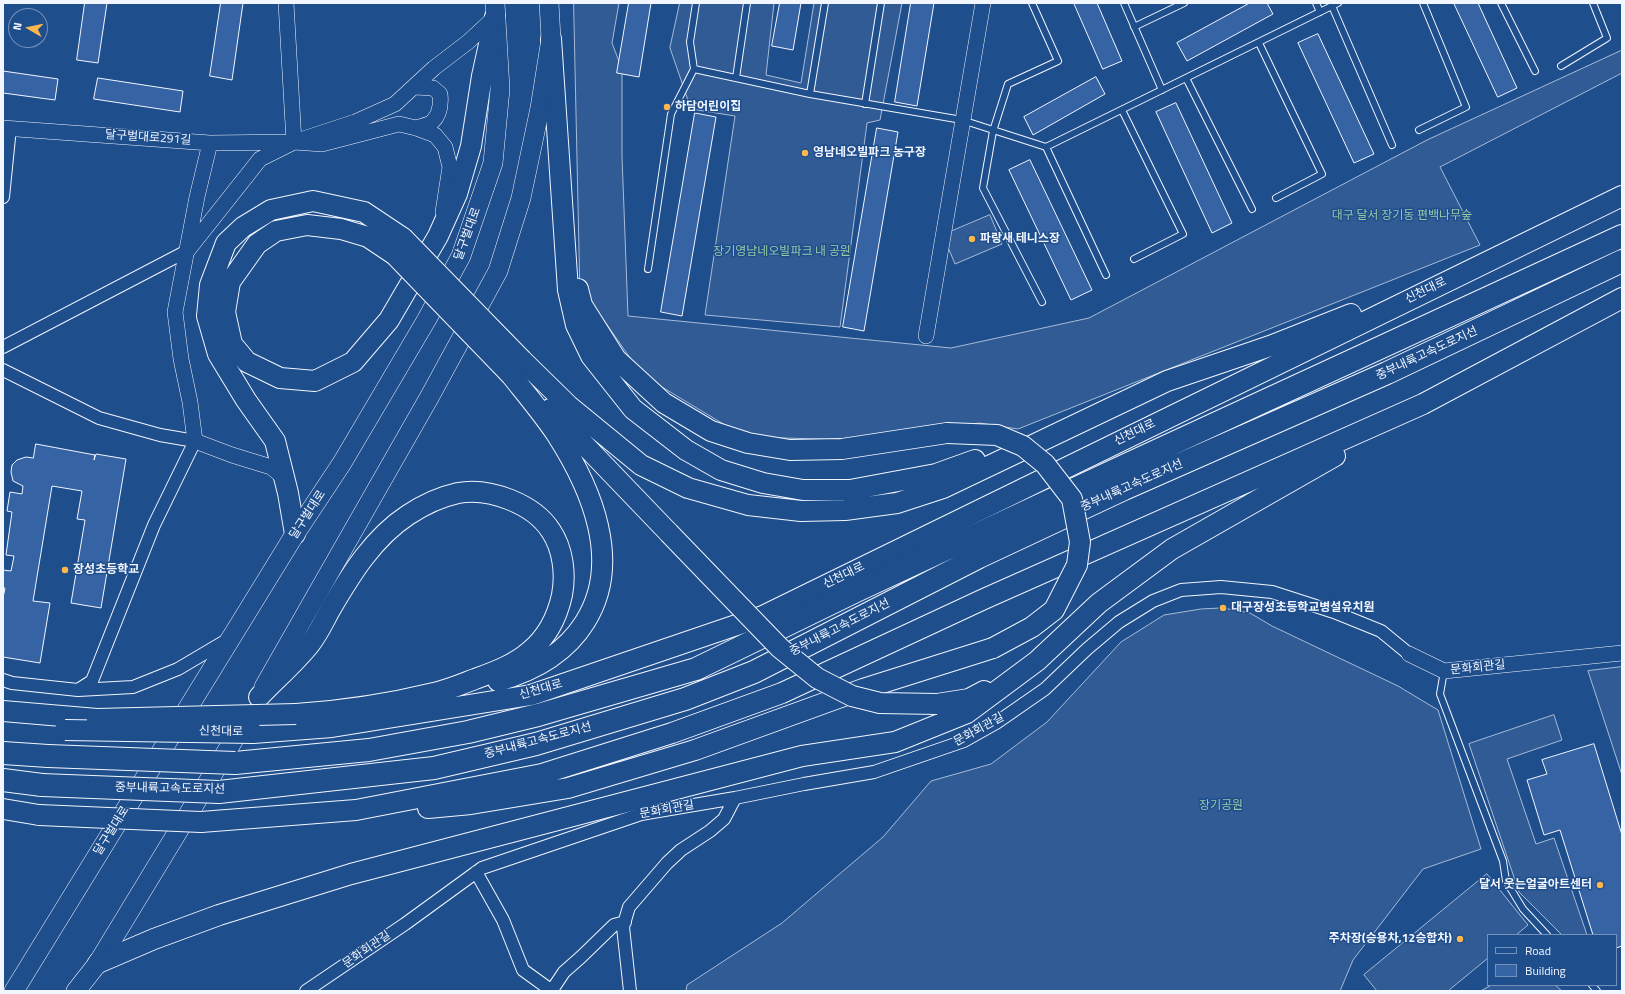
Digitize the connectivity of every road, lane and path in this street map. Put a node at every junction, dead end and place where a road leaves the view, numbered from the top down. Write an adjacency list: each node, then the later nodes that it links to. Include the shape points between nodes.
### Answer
1 (286, 3): 36 (street)
2 (549, 3): 19 (main road)
3 (696, 3): 22 (lane, via 690,42)
4 (747, 3): 24 (lane)
5 (825, 3): 28 (lane)
6 (881, 3): 29 (lane)
7 (983, 3): 31 (street)
8 (1032, 3): 35 (lane, via 1058,61 1008,84)
9 (1124, 3): 18 (lane)
10 (1184, 3): 18 (lane)
11 (1316, 3): 17 (lane)
12 (1422, 3): 34 (lane, via 1466,107)
13 (1501, 3): 23 (lane)
14 (1593, 3): 21 (lane, via 1607,38)
15 (1335, 4): 17 (lane); 38 (lane)
16 (495, 10): 26 (street, via 468,42); 44 (highway, via 471,146 457,194); 64 (main road, 달구벌대로, via 500,89 493,163 461,256 358,436)
17 (1320, 12): 20 (lane)
18 (1134, 27): 27 (lane)
19 (552, 39): 47 (highway); 73 (main road, via 521,198 498,271)
20 (1259, 42): 25 (lane); 42 (lane, via 1322,174)
21 (1561, 66)
22 (694, 69): 24 (lane); 52 (lane, via 671,114)
23 (1535, 72)
24 (736, 78): 28 (lane)
25 (1186, 78): 27 (lane); 43 (lane)
26 (415, 86): 33 (street, via 433,88 440,94 441,103 432,123); 36 (street, via 395,104 355,122)
27 (1162, 90): 30 (lane)
28 (810, 94): 29 (lane)
29 (865, 104): 31 (lane)
30 (1122, 110): 39 (lane); 49 (lane, via 1183,234)
31 (962, 120): 35 (lane); 56 (street)
32 (6, 128): 37 (street, 달구벌대로291길); 41 (street)
33 (416, 128): 36 (street, via 399,124 322,144); 44 (street, via 436,135 445,147 450,167)
34 (1419, 130)
35 (993, 131): 39 (lane); 55 (lane, via 983,188)
36 (294, 142): 37 (street, 달구벌대로291길); 48 (street, via 260,159)
37 (210, 143): 48 (street)
38 (1392, 145)
39 (1046, 147): 53 (lane)
40 (1622, 196): 51 (highway, 신천대로)
41 (3, 197)
42 (1276, 198)
43 (1252, 209)
44 (438, 236): 46 (highway, via 389,320 353,362 315,381 280,378 247,362 232,344 225,312 230,282 257,244 276,231 307,224 341,229)
45 (1622, 236): 76 (highway, 중부내륙고속도로지선, bridge, via 858,590 696,669 538,715 369,750 235,763)
46 (399, 247): 58 (highway, bridge); 63 (highway, via 364,212 313,201 271,210 243,227 226,243 210,285 207,316 218,354 275,441)
47 (566, 248): 61 (highway, via 568,290 576,325 591,356 633,409 686,450 721,470 763,483 803,490 850,490 936,474); 80 (highway, bridge, via 582,305 616,359 664,403 710,431 748,443 790,450 842,449 947,433 997,436 1023,446 1045,464 1072,499 1080,542 1077,565 1054,610 1032,628 993,648 864,689 695,750 568,788 472,804 405,810)
48 (187, 251): 57 (street); 62 (street, via 175,312)
49 (1134, 259)
50 (1622, 261): 77 (highway, 중부내륙고속도로지선, bridge, via 1387,373 1124,489 994,550 754,672 685,699 536,744 434,768 219,792)
51 (1482, 263): 61 (highway, via 1270,346 1167,381); 75 (highway, 신천대로, bridge, via 762,616 531,694 332,727 253,733 65,730)
52 (648, 269)
53 (1106, 275)
54 (1618, 300): 60 (highway)
55 (1042, 302)
56 (926, 336)
57 (3, 347)
58 (516, 367): 61 (highway, via 642,465 688,488 748,505 801,512 845,510 897,503 943,488); 68 (highway, bridge, via 551,410 780,648 817,678 852,696 880,703 937,704 970,699); 72 (highway, via 577,470 597,520 602,546 602,570 598,593 591,613 580,630 549,660 516,676)
59 (3, 370): 62 (street, via 99,418 160,436)
60 (1423, 404): 68 (highway, via 1388,427 1172,549 1099,603); 80 (highway, via 984,599 782,693 672,733 542,774)
61 (1081, 422)
62 (195, 441): 63 (street, via 271,467); 71 (street, via 154,525 92,681)
63 (284, 478): 64 (highway)
64 (295, 534): 65 (main road, 달구벌대로)
65 (231, 638): 71 (street, via 178,669 133,687); 85 (main road, 달구벌대로)
66 (1622, 653): 69 (street, 문화회관길)
67 (1409, 654): 69 (street, 문화회관길); 78 (street, 문화회관길, via 1381,631 1334,612 1272,592 1222,587 1180,590 1153,601 1120,622 1045,689 996,723 964,741 874,772)
68 (1037, 661): 84 (highway, via 967,713 895,742 802,756 351,874 219,915 154,938)
69 (1444, 671): 83 (lane, via 1440,694 1503,861 1506,881 1523,909)
70 (3, 680): 71 (street)
71 (78, 690)
72 (436, 693): 73 (highway, via 516,661 544,638 553,625 560,605 563,583 561,555 556,539 550,529 530,511 506,498 474,492 458,493 425,505 390,529 372,546 349,578 310,644); 74 (highway, bridge, via 339,711 296,714 97,719)
73 (259, 697): 84 (main road)
74 (3, 711)
75 (3, 725)
76 (3, 753)
77 (3, 780)
78 (735, 798): 81 (street, 문화회관길, via 641,814); 82 (street, via 724,819 667,863 629,907)
79 (3, 809): 80 (highway, bridge, via 39,815 201,822)
80 (356, 810)
81 (476, 872): 87 (street, 문화회관길); 88 (street, via 503,920 523,970)
82 (624, 922): 88 (street, via 614,925 564,972); 89 (street)
83 (1546, 934)
84 (98, 963): 86 (main road)
85 (14, 991)
86 (76, 991)
87 (306, 991)
88 (550, 991)
89 (630, 991)

